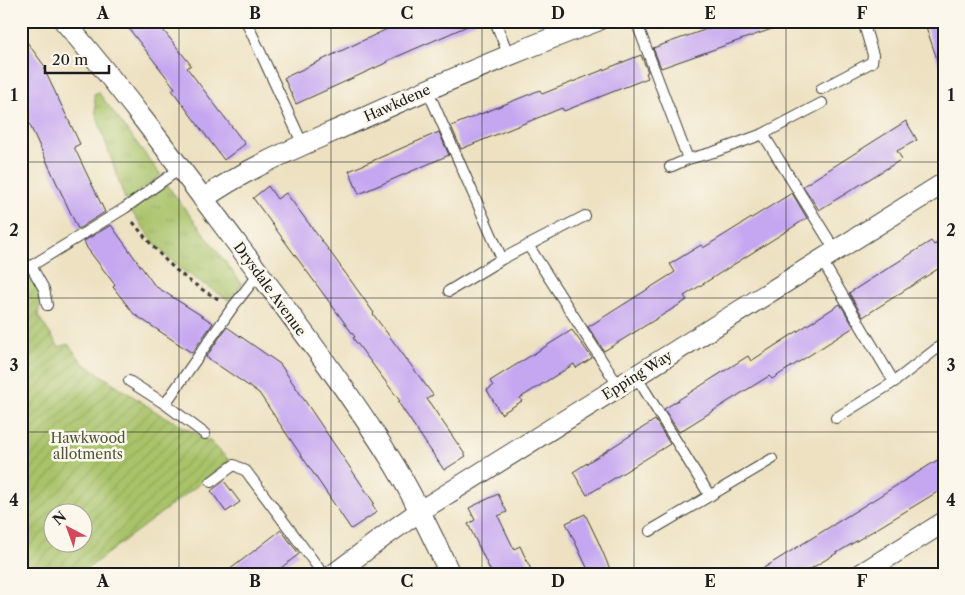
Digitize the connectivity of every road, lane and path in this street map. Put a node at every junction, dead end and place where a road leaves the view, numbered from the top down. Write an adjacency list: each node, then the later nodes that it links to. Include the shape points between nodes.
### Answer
1 (64, 21): 15 (street, Drysdale Avenue)
2 (246, 21): 12 (lane)
3 (494, 21): 7 (lane)
4 (597, 21): 7 (street, Hawkdene)
5 (636, 21): 13 (lane)
6 (863, 21): 8 (lane, via 872,62)
7 (509, 56): 9 (street, Hawkdene)
8 (821, 89)
9 (428, 90): 12 (street, Hawkdene); 22 (lane)
10 (822, 104): 11 (lane)
11 (763, 134): 13 (lane); 21 (lane)
12 (302, 145): 17 (street, Hawkdene, via 236,177)
13 (688, 159): 14 (lane)
14 (670, 167)
15 (181, 168): 17 (street, Drysdale Avenue); 18 (lane)
16 (944, 183): 21 (street, Epping Way)
17 (203, 198): 23 (street, Drysdale Avenue)
18 (125, 208): 25 (lane, via 31,266 44,289); 26 (path, via 155,251 180,275)
19 (585, 216): 20 (lane)
20 (528, 245): 22 (lane); 31 (lane)
21 (828, 255): 28 (street, Epping Way); 30 (lane)
22 (502, 259): 24 (lane)
23 (259, 273): 26 (lane); 38 (street, Drysdale Avenue, via 341,385 395,466)
24 (449, 291)
25 (48, 305)
26 (232, 308): 32 (lane)
27 (944, 343): 30 (lane)
28 (636, 376): 31 (street, Epping Way); 37 (lane)
29 (129, 382): 32 (lane)
30 (894, 382): 33 (lane)
31 (619, 387): 38 (street, Epping Way)
32 (165, 404): 34 (lane)
33 (836, 418)
34 (205, 434)
35 (772, 459): 37 (lane)
36 (211, 482): 41 (lane, via 234,465 246,471)
37 (710, 496): 40 (lane)
38 (420, 511): 42 (street, Epping Way); 43 (street, Drysdale Avenue)
39 (944, 522): 44 (street)
40 (650, 531)
41 (323, 574)
42 (334, 574)
43 (450, 574)
44 (861, 574)

